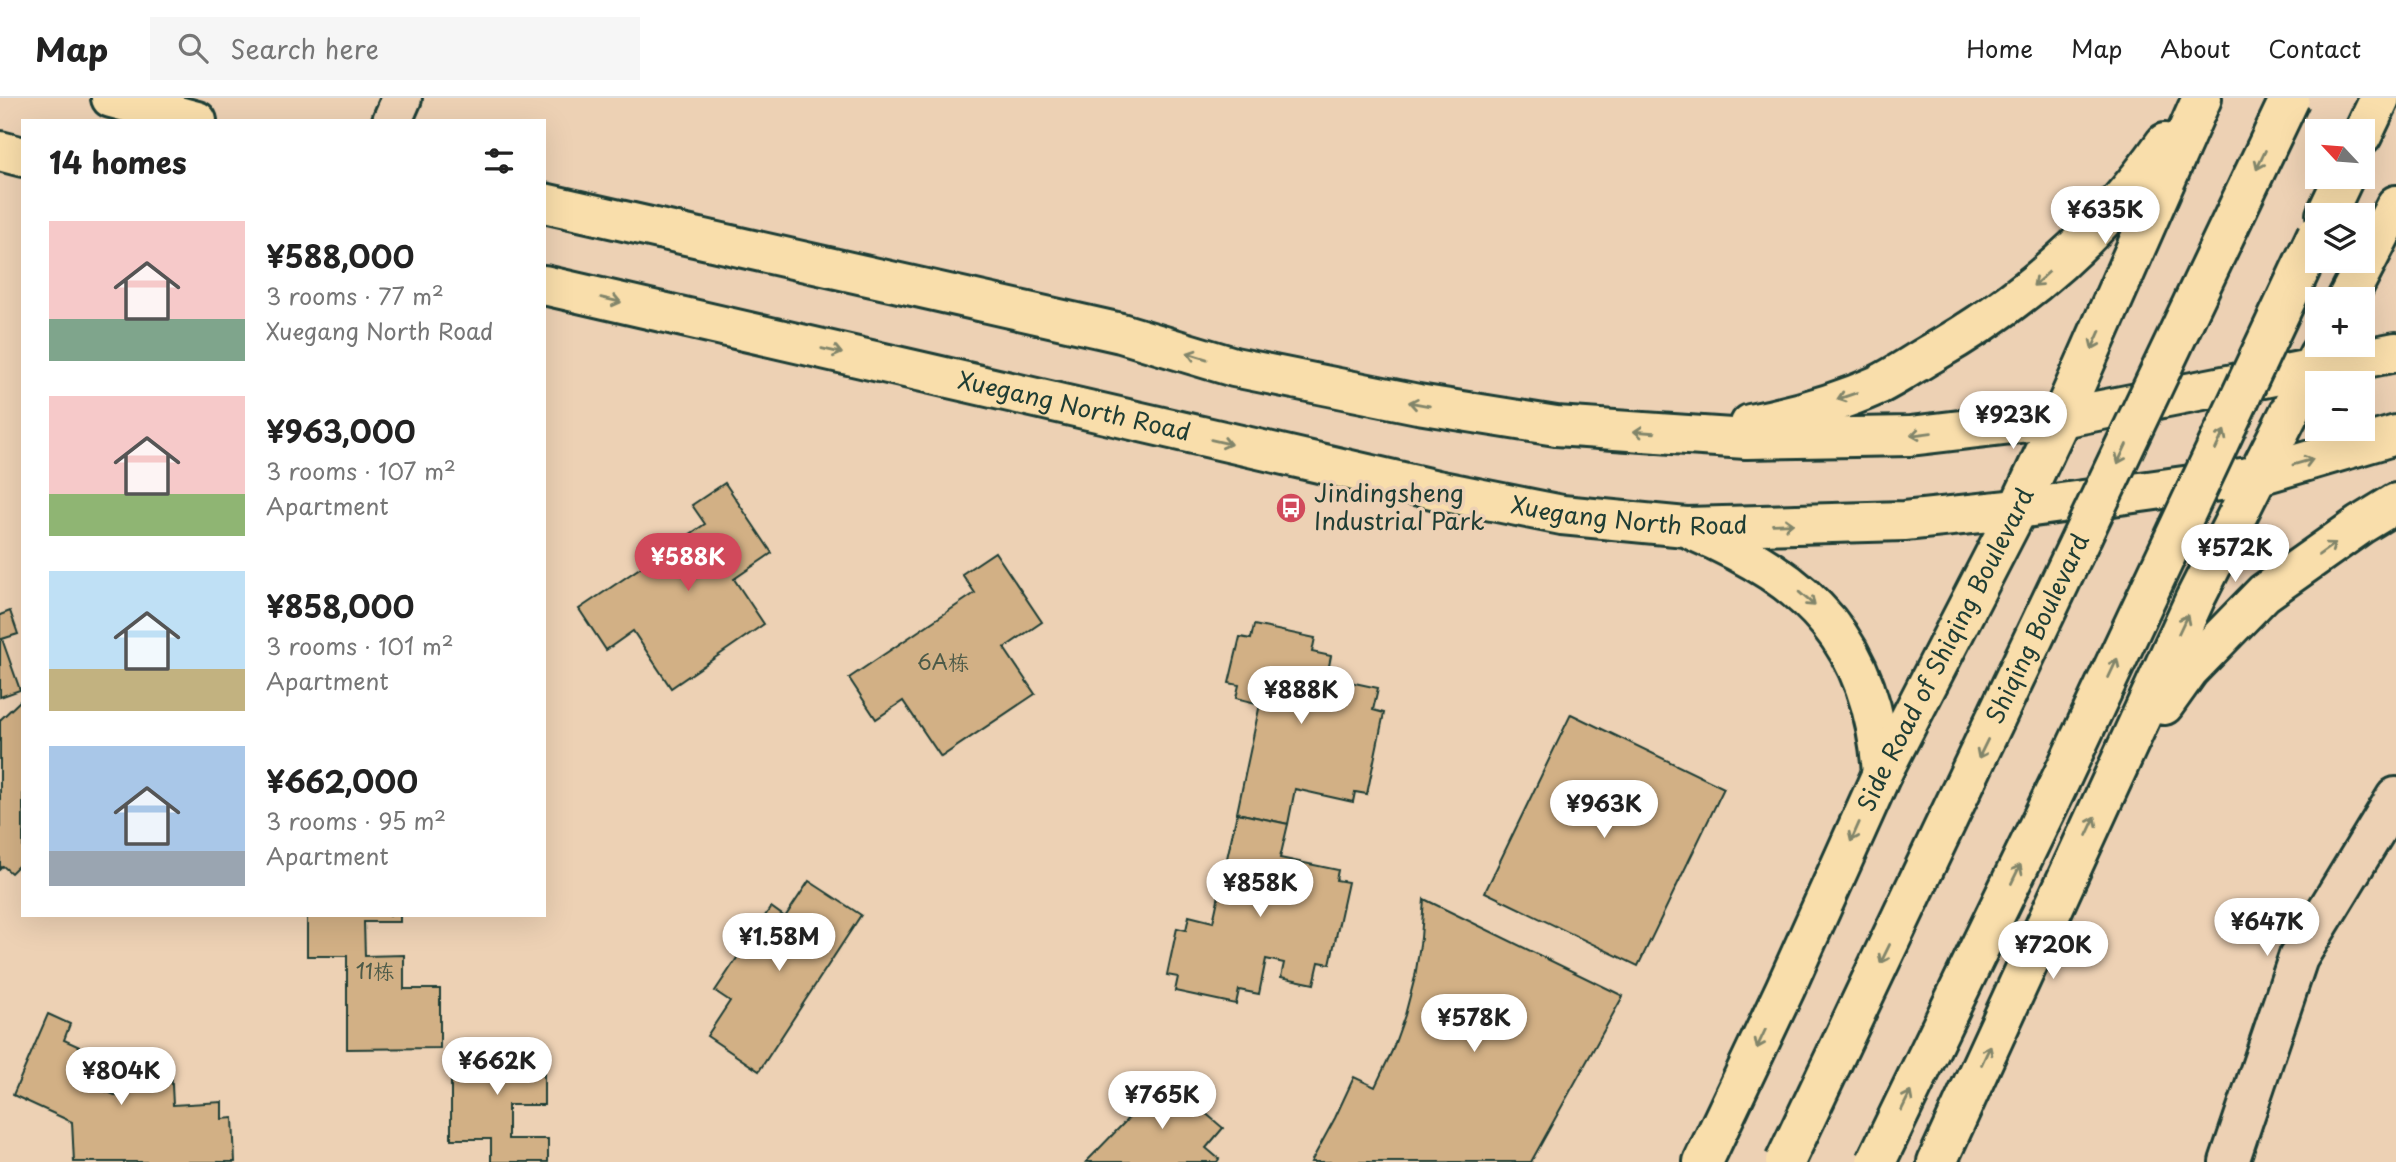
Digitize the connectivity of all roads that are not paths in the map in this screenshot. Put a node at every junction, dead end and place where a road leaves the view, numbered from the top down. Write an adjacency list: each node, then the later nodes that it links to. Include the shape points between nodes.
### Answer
1 (111, 98): 6 (main road)
2 (402, 98): 7 (street)
3 (2199, 98): 18 (main road, Side Road of Shiqing Boulevard, one-way to 18); 20 (main road, one-way to 20, via 2139,180 2085,240 2027,291 1961,337 1878,385 1788,416)
4 (2290, 98): 29 (main road, Shiqing Boulevard, one-way to 29, bridge)
5 (2380, 98): 8 (main road)
6 (190, 119)
7 (393, 119)
8 (2370, 119)
9 (0, 151): 10 (main road)
10 (21, 156)
11 (546, 203): 20 (main road, one-way to 11, via 1556,426 1234,367 1121,333)
12 (2396, 205): 15 (main road)
13 (2305, 260): 30 (main road, one-way to 13, bridge, via 2062,779)
14 (546, 285): 24 (main road, Xuegang North Road, one-way to 24, via 1437,490 1562,514)
15 (2353, 287)
16 (2396, 352): 17 (main road)
17 (2317, 358): 18 (main road); 21 (main road)
18 (2061, 418): 20 (main road, one-way to 20, via 1910,436); 23 (main road, Side Road of Shiqing Boulevard)
19 (2396, 435): 21 (main road, Xuegang North Road, one-way to 19)
20 (1696, 436)
21 (2256, 476): 23 (main road, Xuegang North Road); 26 (main road, one-way to 21)
22 (2396, 503): 26 (main road, one-way to 22, via 2189,670 2264,593)
23 (2018, 509): 24 (main road, Xuegang North Road, one-way to 23, via 1904,521); 25 (main road, Side Road of Shiqing Boulevard)
24 (1686, 527): 25 (main road, one-way to 25, via 1731,546 1769,570 1833,624 1870,699)
25 (1882, 773): 28 (main road, Side Road of Shiqing Boulevard, one-way to 28)
26 (2114, 775): 31 (main road, one-way to 26)
27 (2396, 797): 32 (street, via 2298,958)
28 (1703, 1162)
29 (1786, 1162)
30 (1876, 1162)
31 (1937, 1162)
32 (2229, 1162)

